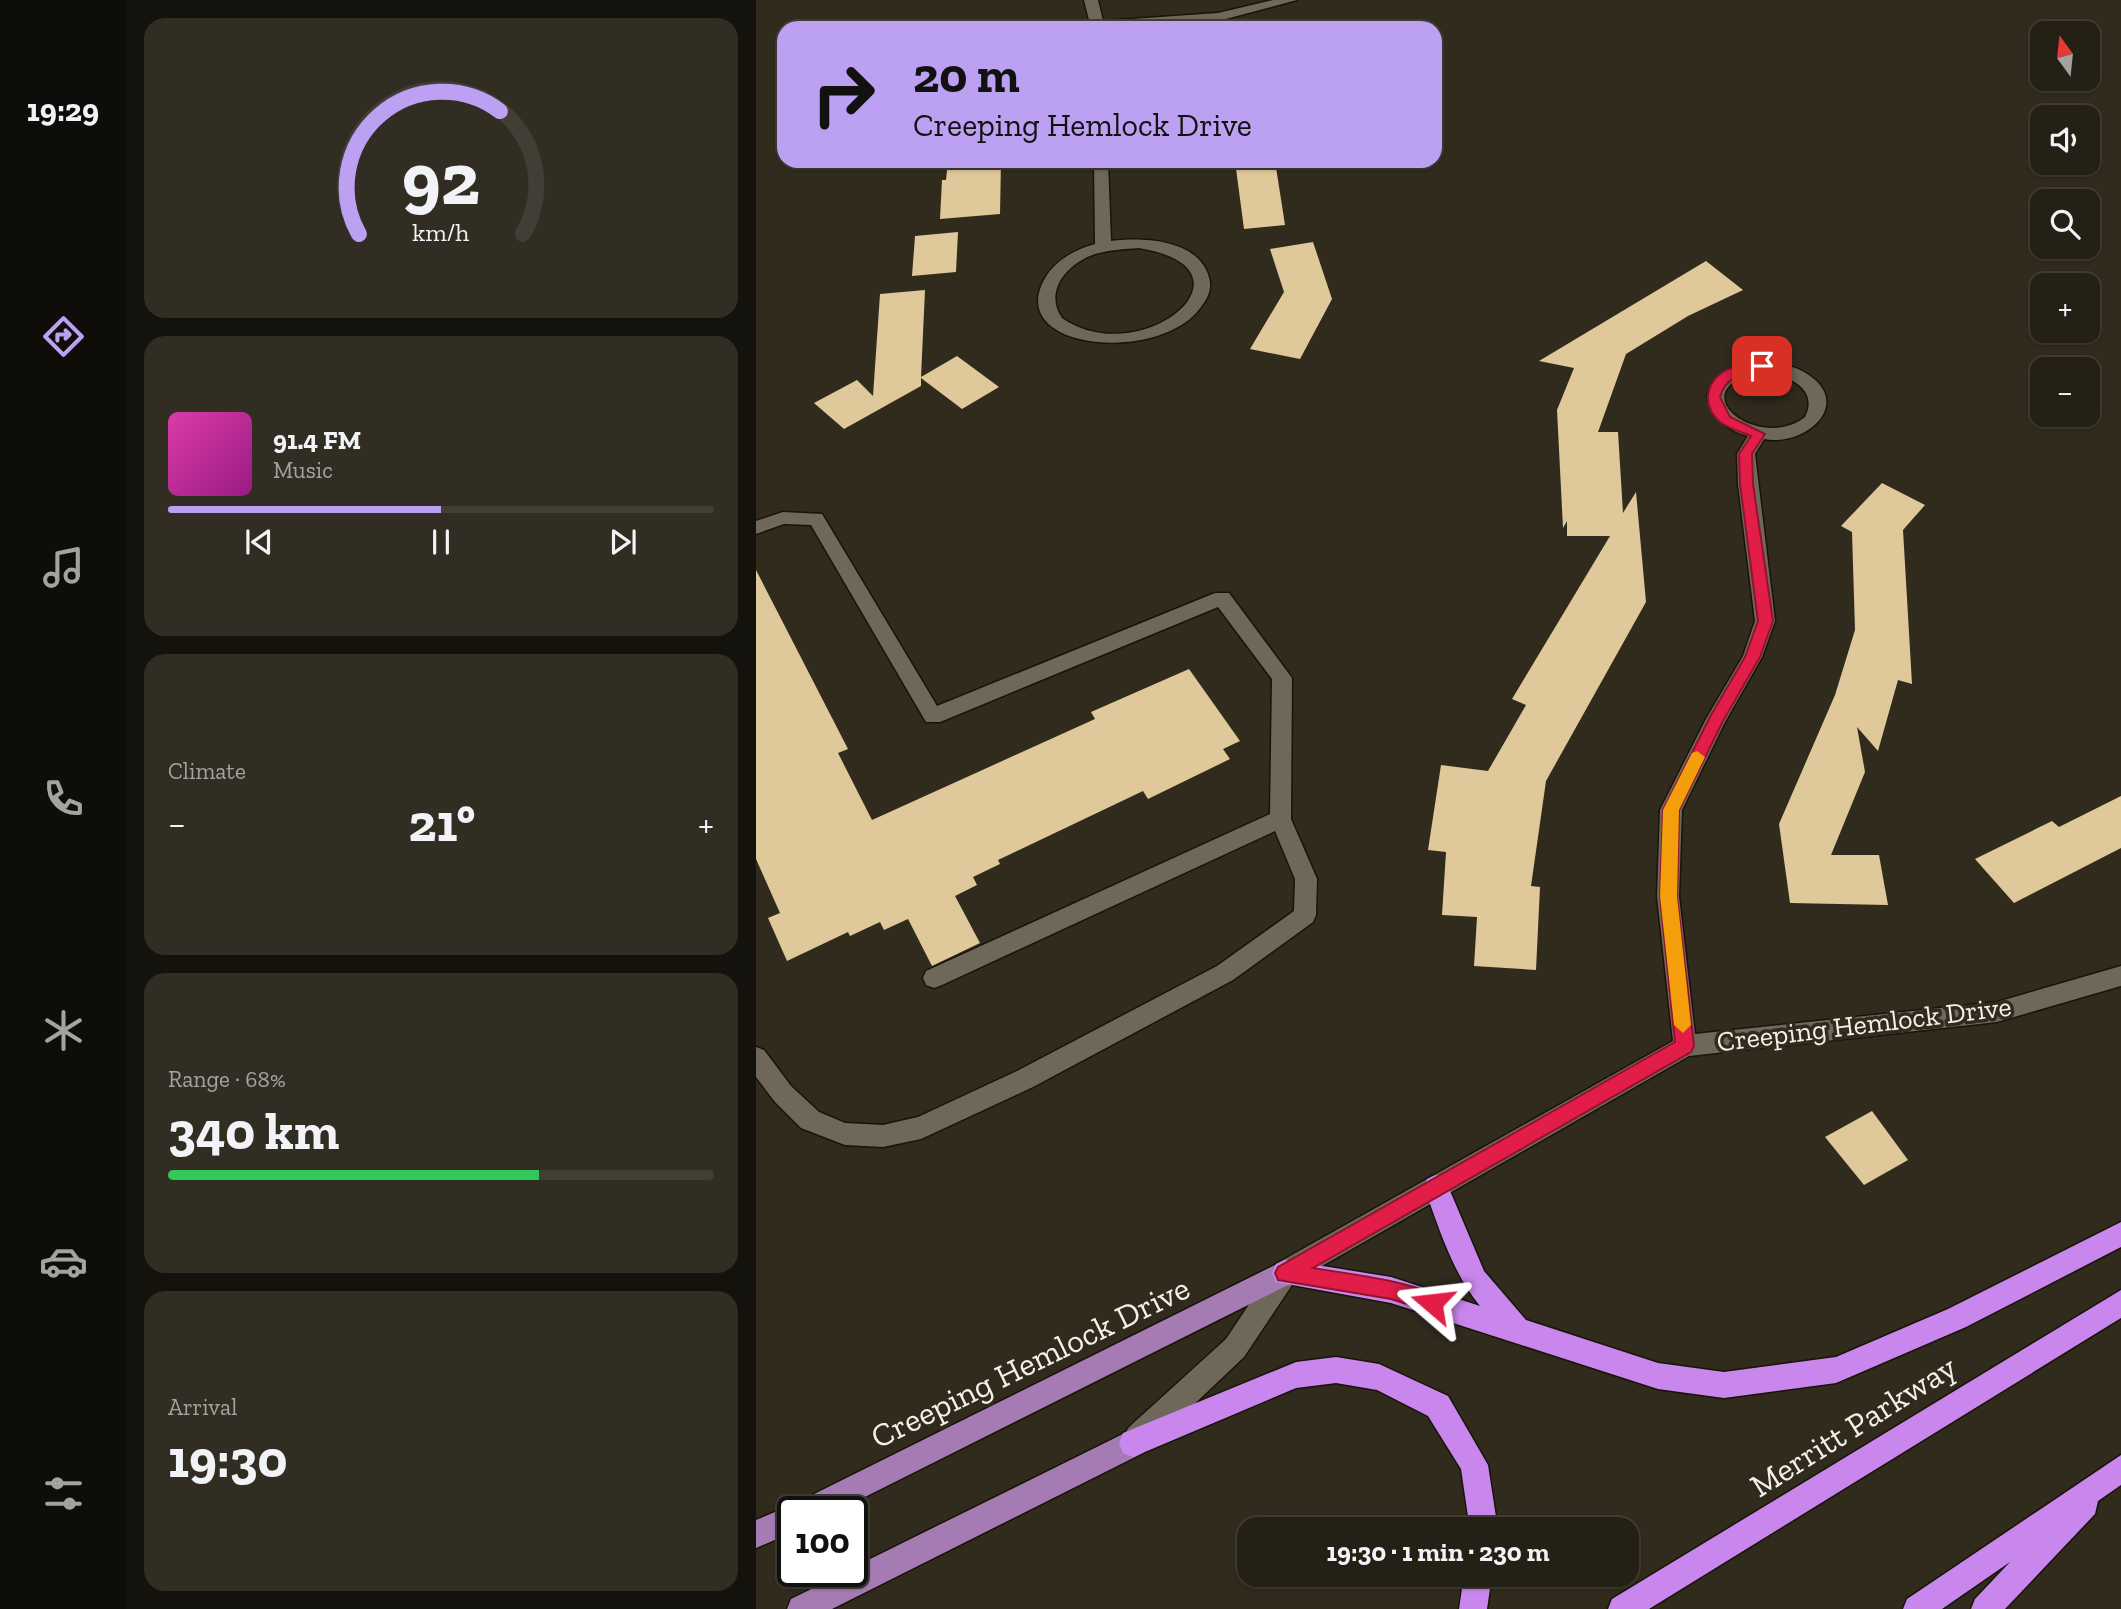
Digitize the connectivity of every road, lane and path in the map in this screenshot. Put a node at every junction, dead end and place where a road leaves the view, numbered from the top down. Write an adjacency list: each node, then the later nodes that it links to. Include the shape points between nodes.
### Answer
1 (1091, 0): 3 (street)
2 (1290, 0): 4 (street, via 1218,17)
3 (1097, 21)
4 (1165, 21)
5 (1101, 168): 6 (street)
6 (1103, 248): 6 (street, via 1081,254 1059,269 1047,286 1046,305 1057,322 1080,334 1109,339 1140,337 1170,327 1191,312 1202,293 1201,275 1189,259 1167,248 1139,243)
7 (1758, 434): 7 (street, via 1726,420 1713,397 1716,386 1730,373 1762,366 1797,375 1810,385 1818,396 1814,419 1788,433); 12 (street, via 1746,454 1747,484 1765,621 1752,657 1671,810 1668,896)
8 (756, 528): 9 (street, via 783,518 816,519 933,716 1222,598 1282,678)
9 (1280, 819): 11 (street); 13 (street, via 1306,879 1305,915 1225,973 1026,1079 921,1128 883,1136 845,1134 810,1120)
10 (2121, 976): 12 (street, Creeping Hemlock Drive, via 1997,1013)
11 (933, 978)
12 (1685, 1046): 14 (street, Creeping Hemlock Drive)
13 (756, 1058)
14 (1436, 1187): 16 (street, Creeping Hemlock Drive); 18 (highway, via 1475,1280)
15 (2121, 1234): 18 (highway, via 1957,1318 1836,1370 1780,1380 1724,1385 1658,1377)
16 (1285, 1273): 18 (highway, via 1391,1290); 19 (street, Creeping Hemlock Drive, via 1235,1348); 21 (main road, Creeping Hemlock Drive)
17 (2121, 1303): 28 (highway, Merritt Parkway)
18 (1519, 1331)
19 (1133, 1443): 22 (highway, via 1296,1375 1336,1370 1379,1377 1438,1406 1474,1465); 26 (main road, Creeping Hemlock Drive)
20 (2118, 1471): 29 (highway); 30 (highway)
21 (837, 1496)
22 (1482, 1517)
23 (777, 1525): 24 (main road)
24 (756, 1534)
25 (1476, 1587): 27 (highway)
26 (801, 1609)
27 (1473, 1609)
28 (1622, 1609)
29 (1917, 1609)
30 (1985, 1609)

